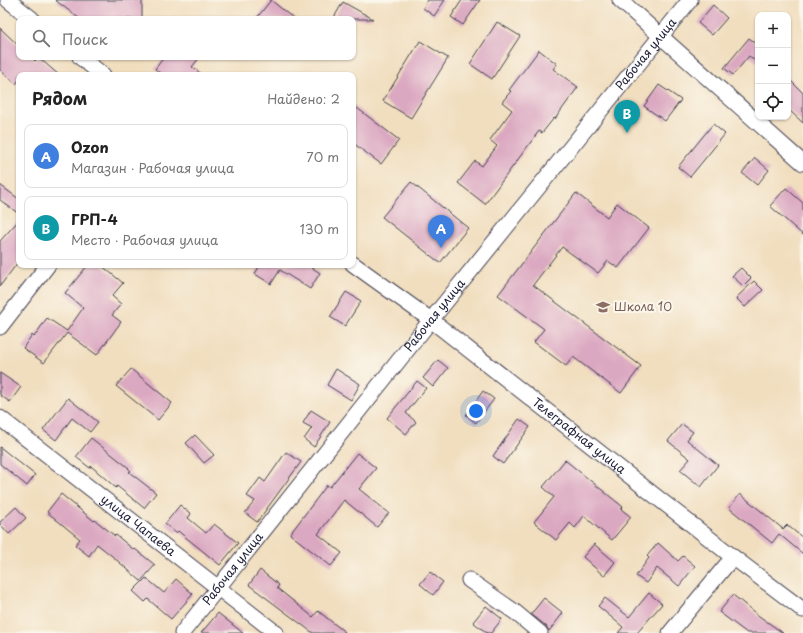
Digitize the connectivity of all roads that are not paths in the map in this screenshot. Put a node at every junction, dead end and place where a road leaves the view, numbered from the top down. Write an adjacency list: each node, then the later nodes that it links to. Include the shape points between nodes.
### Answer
1 (8, 0): 4 (street)
2 (620, 0): 5 (street)
3 (690, 0): 5 (street, Рабочая улица)
4 (28, 16)
5 (661, 36): 8 (street); 11 (street, Рабочая улица)
6 (84, 60): 7 (street)
7 (99, 72)
8 (803, 164)
9 (356, 266): 11 (street, Телеграфная улица)
10 (46, 268): 12 (street)
11 (431, 320): 14 (street, Телеграфная улица); 16 (street, Рабочая улица)
12 (0, 327)
13 (0, 418): 16 (street, улица Чапаева)
14 (732, 558): 17 (street, Телеграфная улица); 21 (street)
15 (469, 580): 20 (street, via 516,612)
16 (217, 588): 18 (street, Рабочая улица); 19 (street, улица Чапаева)
17 (803, 610)
18 (182, 633)
19 (276, 633)
20 (540, 633)
21 (670, 633)

